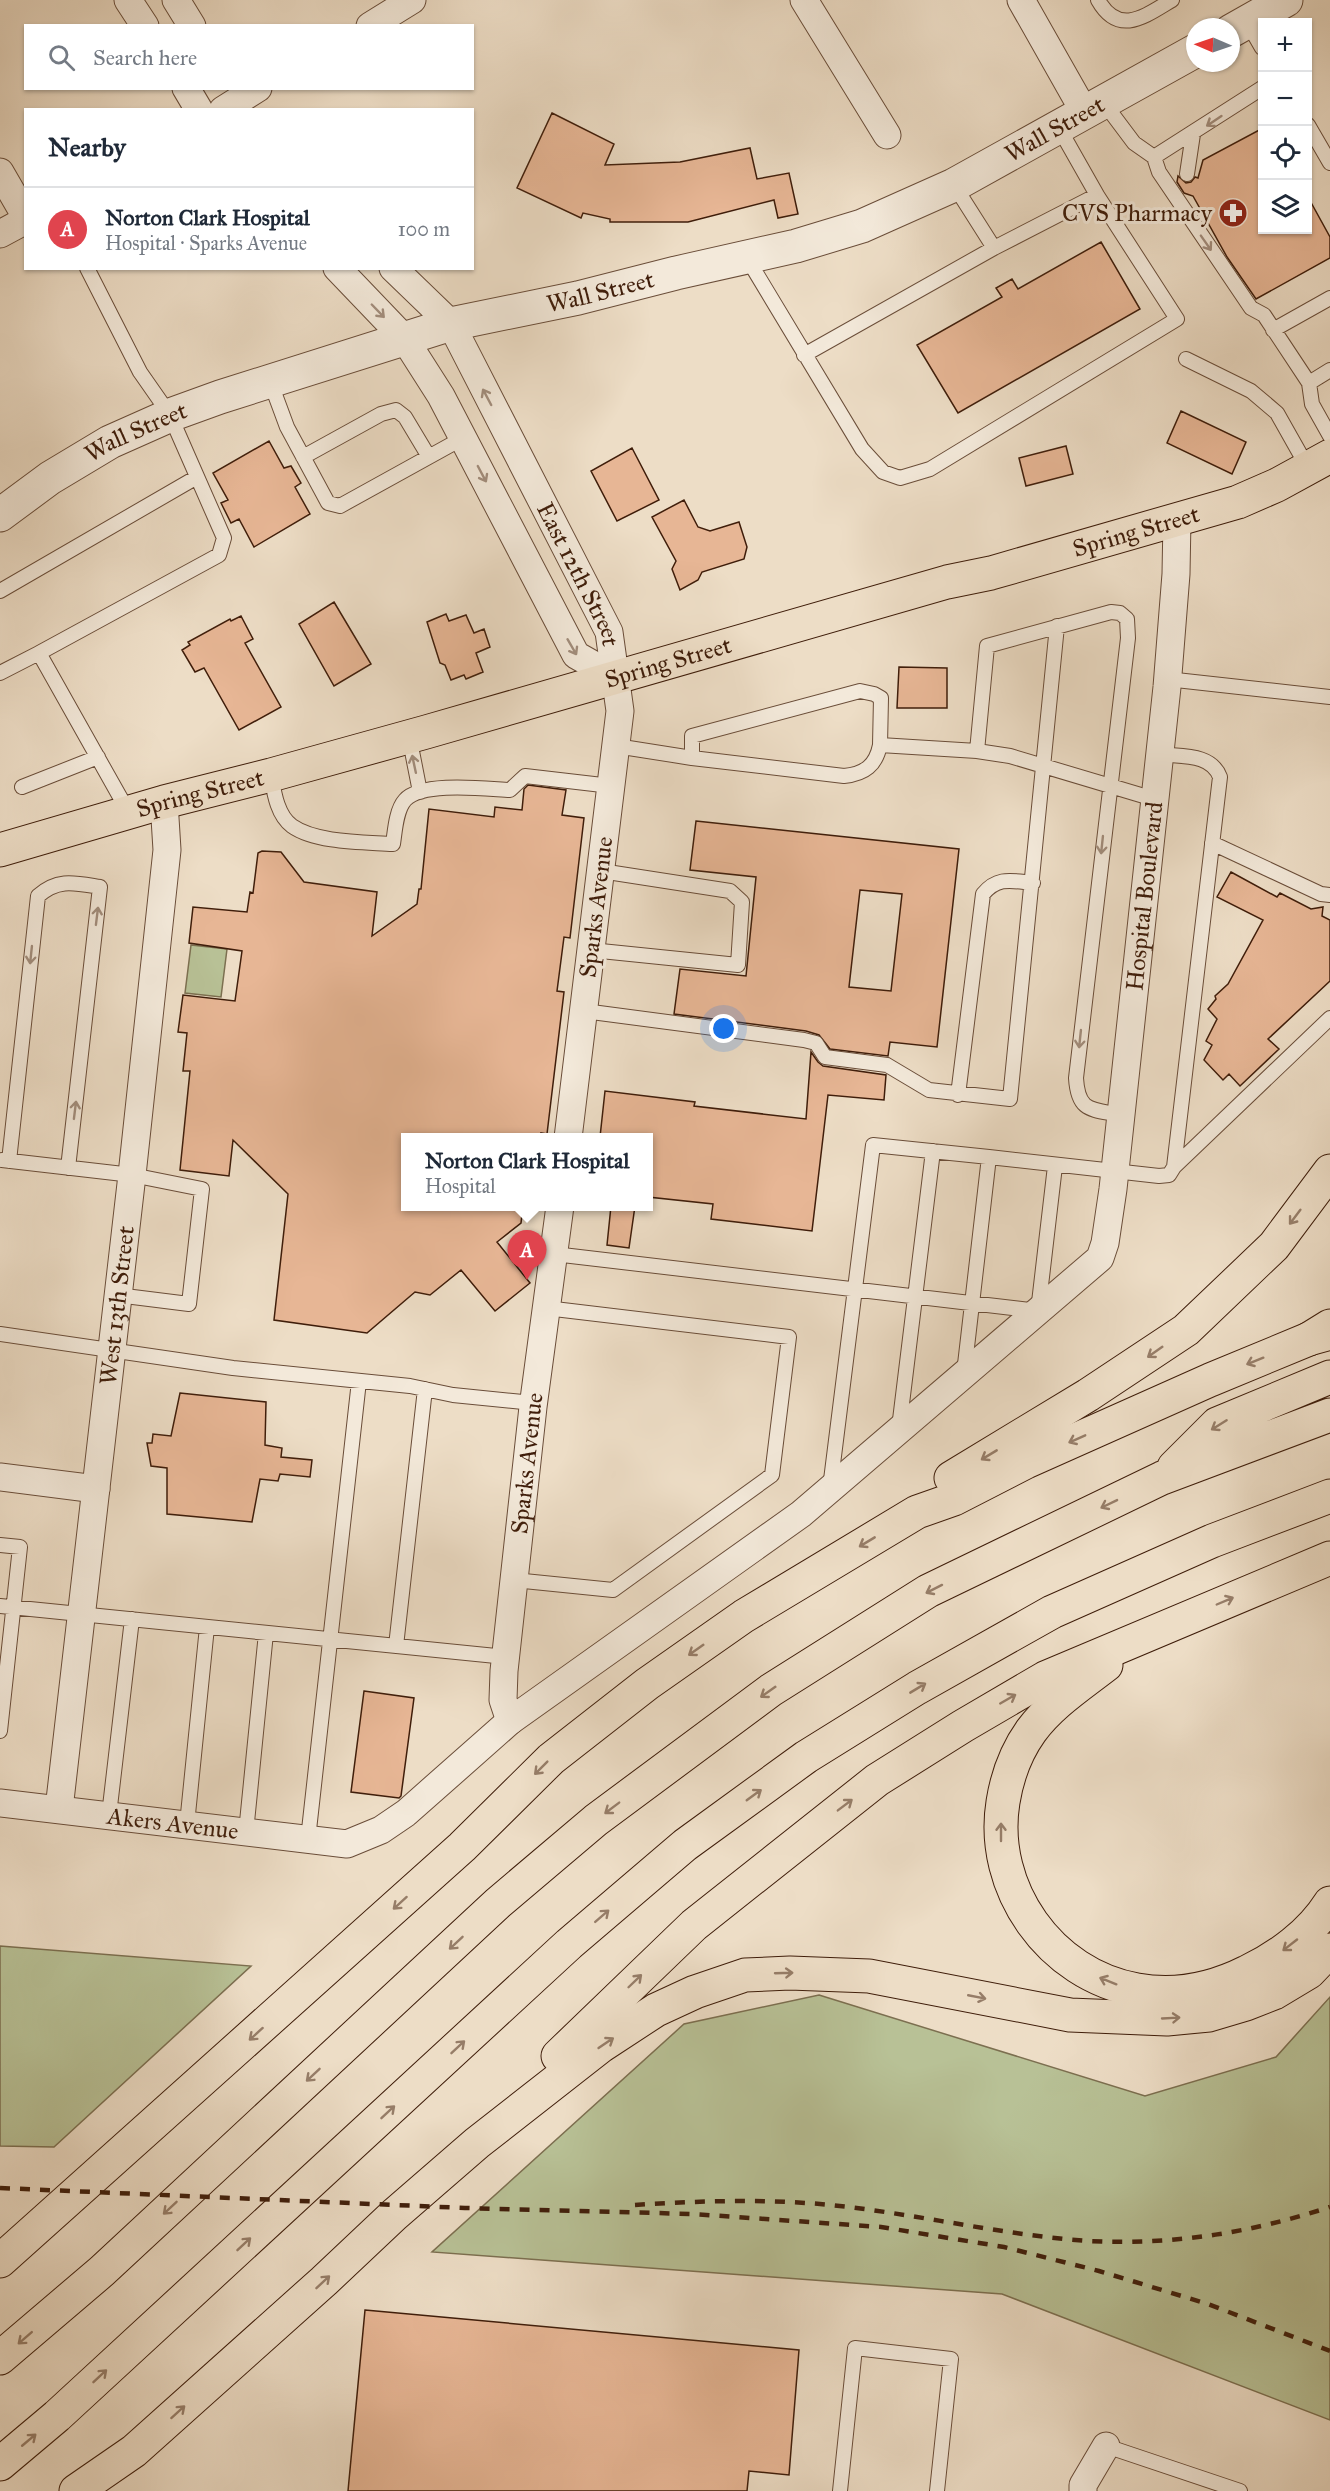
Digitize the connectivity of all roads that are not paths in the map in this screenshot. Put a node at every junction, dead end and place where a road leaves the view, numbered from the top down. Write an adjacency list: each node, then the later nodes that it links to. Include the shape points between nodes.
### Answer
1 (128, 0): 9 (street)
2 (176, 0): 10 (street)
3 (412, 0): 11 (street)
4 (804, 0): 20 (street)
5 (1022, 0): 17 (street)
6 (1098, 0): 7 (lane, via 1112,18 1125,21 1140,18)
7 (1172, 0)
8 (1286, 0): 12 (street)
9 (144, 24)
10 (191, 24)
11 (373, 24)
12 (1247, 33)
13 (1186, 56): 17 (street, Wall Street)
14 (187, 90): 16 (street)
15 (1258, 91): 19 (lane, one-way to 19)
16 (198, 108)
17 (1082, 115): 21 (lane); 25 (street, Wall Street); 27 (lane)
18 (1309, 126): 22 (lane)
19 (1193, 134): 21 (lane); 24 (lane)
20 (887, 135)
21 (1154, 158): 28 (lane)
22 (1330, 163)
23 (0, 172): 29 (street)
24 (1187, 174)
25 (954, 185): 32 (lane); 33 (street, Wall Street, via 862,226)
26 (1185, 194): 28 (lane)
27 (1097, 195): 32 (lane); 41 (lane, via 1177,319 930,469 900,478 884,472 862,449)
28 (1184, 210): 39 (lane, one-way to 39, via 1251,308 1264,315)
29 (24, 214)
30 (24, 219): 31 (street)
31 (0, 234)
32 (994, 248): 41 (lane)
33 (746, 256): 38 (street, Wall Street, via 578,298); 41 (lane)
34 (88, 270): 46 (lane, via 140,372)
35 (340, 270): 40 (street, East 12th Street, one-way to 40)
36 (395, 270): 38 (street, East 12th Street)
37 (1330, 298): 39 (lane)
38 (451, 324): 40 (street, Wall Street); 59 (street, East 12th Street, one-way to 38, via 609,632)
39 (1273, 330): 45 (lane)
40 (404, 338): 44 (street, Wall Street); 48 (street, East 12th Street)
41 (804, 355)
42 (1186, 359): 51 (lane, via 1251,391)
43 (1330, 370): 45 (lane)
44 (270, 381): 46 (street, Wall Street); 49 (lane)
45 (1309, 383): 47 (lane, via 1312,404)
46 (170, 415): 52 (lane); 53 (street, Wall Street, via 80,459)
47 (1330, 436)
48 (463, 438): 50 (lane); 59 (street, East 12th Street, one-way to 59, via 576,656)
49 (303, 457): 50 (lane, via 381,414 396,410 405,417); 50 (lane, via 328,503 340,506)
50 (429, 457)
51 (1319, 462): 54 (main road, Spring Street, via 1238,502)
52 (197, 477): 55 (lane); 57 (lane, via 224,538 219,555)
53 (0, 515)
54 (1177, 519): 59 (main road, Spring Street); 60 (street, Hospital Boulevard)
55 (0, 591)
56 (1057, 626): 65 (lane, via 987,646); 69 (lane); 73 (lane, via 1111,612 1127,619 1128,638)
57 (39, 652): 58 (lane); 67 (lane)
58 (0, 673)
59 (615, 677): 62 (main road, Spring Street); 64 (street, Sparks Avenue, via 620,711)
60 (1167, 679): 61 (lane); 66 (street, Hospital Boulevard)
61 (1330, 697)
62 (409, 736): 70 (main road, Spring Street); 74 (lane, one-way to 62)
63 (880, 745): 65 (lane); 68 (lane, via 877,758 868,769 844,776); 68 (lane, via 881,698 860,691 692,736)
64 (616, 747): 68 (lane); 71 (street, Sparks Avenue)
65 (976, 751): 69 (lane)
66 (1159, 754): 75 (street, Hospital Boulevard); 78 (lane, via 1206,760 1216,766 1220,777)
67 (98, 757): 72 (lane); 77 (lane)
68 (692, 758)
69 (1045, 766): 73 (lane); 81 (lane)
70 (271, 775): 74 (lane, via 277,804 291,826 320,838 393,844 405,799); 76 (main road, Spring Street)
71 (611, 786): 74 (lane, via 525,776 510,790 435,788); 80 (street, Sparks Avenue)
72 (22, 787)
73 (1109, 787): 75 (lane); 87 (lane, one-way to 87, via 1076,1078 1077,1096 1084,1105)
74 (420, 792)
75 (1154, 799): 87 (street, Hospital Boulevard)
76 (165, 802): 77 (main road, Spring Street); 97 (street, West 13th Street, via 166,850)
77 (129, 813): 79 (main road, Spring Street)
78 (1212, 843): 82 (lane); 93 (lane)
79 (0, 850)
80 (601, 871): 83 (street, Sparks Avenue); 83 (lane, via 730,891 742,902 738,965)
81 (1033, 883): 86 (lane, via 1005,881 992,884 983,894); 86 (lane, via 1010,1099)
82 (1330, 895)
83 (591, 950): 84 (street, Sparks Avenue)
84 (584, 1011): 86 (lane, via 804,1040 816,1043 825,1057 887,1065 928,1090); 88 (street, Sparks Avenue)
85 (1330, 1018): 93 (lane)
86 (958, 1095)
87 (1120, 1115): 96 (street, Hospital Boulevard)
88 (569, 1133)
89 (933, 1151): 90 (lane); 100 (lane, via 873,1145); 102 (lane)
90 (989, 1157): 92 (lane); 103 (lane)
91 (4, 1160): 94 (lane); 94 (lane, one-way to 91, via 100,886 63,882 38,896)
92 (1055, 1166): 96 (lane); 105 (lane)
93 (1174, 1167): 96 (lane, via 1169,1175 1159,1176)
94 (68, 1168): 97 (lane)
95 (1330, 1171): 121 (main road, one-way to 121, via 1274,1246 1186,1330 947,1480)
96 (1114, 1173): 105 (street, Hospital Boulevard, via 1100,1258)
97 (132, 1175): 101 (street, West 13th Street); 101 (lane, via 202,1188 189,1304)
98 (559, 1211): 99 (street, Sparks Avenue)
99 (554, 1254): 100 (lane); 104 (street, Sparks Avenue)
100 (855, 1289): 102 (lane); 119 (lane)
101 (117, 1295): 108 (street, West 13th Street)
102 (915, 1297): 103 (lane); 115 (lane)
103 (973, 1304): 105 (lane); 109 (lane)
104 (546, 1308): 113 (street, Sparks Avenue); 124 (lane, via 789,1337 772,1475 613,1590)
105 (1038, 1311): 109 (street)
106 (1323, 1333): 121 (main road, one-way to 121, via 1026,1462 954,1499)
107 (0, 1334): 108 (lane)
108 (110, 1351): 111 (lane); 118 (street, West 13th Street)
109 (964, 1375): 115 (street)
110 (1330, 1377): 117 (main road, one-way to 117, via 1217,1424)
111 (359, 1381): 112 (lane); 132 (lane)
112 (425, 1389): 113 (lane); 133 (lane)
113 (533, 1403): 124 (street, Sparks Avenue)
114 (1330, 1415): 117 (main road)
115 (899, 1431): 119 (street)
116 (0, 1477): 118 (street)
117 (1162, 1478): 148 (main road, one-way to 148, via 928,1591 771,1690 622,1800 498,1903 102,2271)
118 (96, 1489): 127 (street, West 13th Street)
119 (829, 1490): 136 (street, via 801,1514)
120 (1330, 1496): 151 (main road, one-way to 120, via 57,2416 569,1944 704,1832 806,1757 917,1688 1052,1612 1212,1541)
121 (917, 1512): 147 (main road, one-way to 147, via 744,1616 646,1684 551,1759 462,1847)
122 (0, 1545): 126 (lane, via 20,1547)
123 (1330, 1558): 129 (main road, one-way to 123)
124 (514, 1580): 134 (street, Sparks Avenue)
125 (0, 1606): 126 (lane)
126 (15, 1608): 127 (lane); 135 (lane)
127 (80, 1614): 128 (lane); 139 (street, West 13th Street)
128 (132, 1619): 130 (lane); 140 (lane)
129 (1171, 1624): 144 (main road, one-way to 129, via 1302,1936 1256,1968 1217,1985 1168,1992 1123,1986 1087,1971 1056,1950 1020,1904 1005,1863 1000,1831 1008,1779 1018,1752 1039,1721 1065,1696 1115,1658); 146 (main road, one-way to 129, via 562,2051 694,1925 877,1780 1045,1678)
130 (207, 1627): 131 (lane); 141 (lane)
131 (266, 1633): 132 (lane); 142 (lane)
132 (331, 1640): 133 (lane); 143 (lane)
133 (396, 1646): 134 (lane)
134 (506, 1657): 136 (street, Sparks Avenue, via 503,1700)
135 (3, 1674): 137 (lane)
136 (510, 1721): 143 (street, Akers Avenue, via 406,1813 381,1830 346,1844)
137 (0, 1731)
138 (0, 1803): 139 (street, Akers Avenue)
139 (59, 1809): 140 (street, Akers Avenue)
140 (109, 1815): 141 (street, Akers Avenue)
141 (187, 1824): 142 (street, Akers Avenue)
142 (246, 1832): 143 (street, Akers Avenue)
143 (308, 1839)
144 (1330, 1903)
145 (1330, 1950): 146 (main road, one-way to 145, via 601,2046 656,2010 745,1975 790,1972 869,1976 1070,2015 1167,2019 1209,2015 1265,1996 1309,1972)
146 (477, 2143): 150 (main road, one-way to 146)
147 (0, 2261)
148 (0, 2358)
149 (1106, 2446): 156 (street, via 1083,2484); 157 (lane)
150 (134, 2451): 152 (main road); 153 (main road)
151 (0, 2464)
152 (76, 2491)
153 (103, 2491)
154 (840, 2491): 155 (lane, via 855,2348 951,2359)
155 (937, 2491)
156 (1083, 2491)
157 (1240, 2491)

